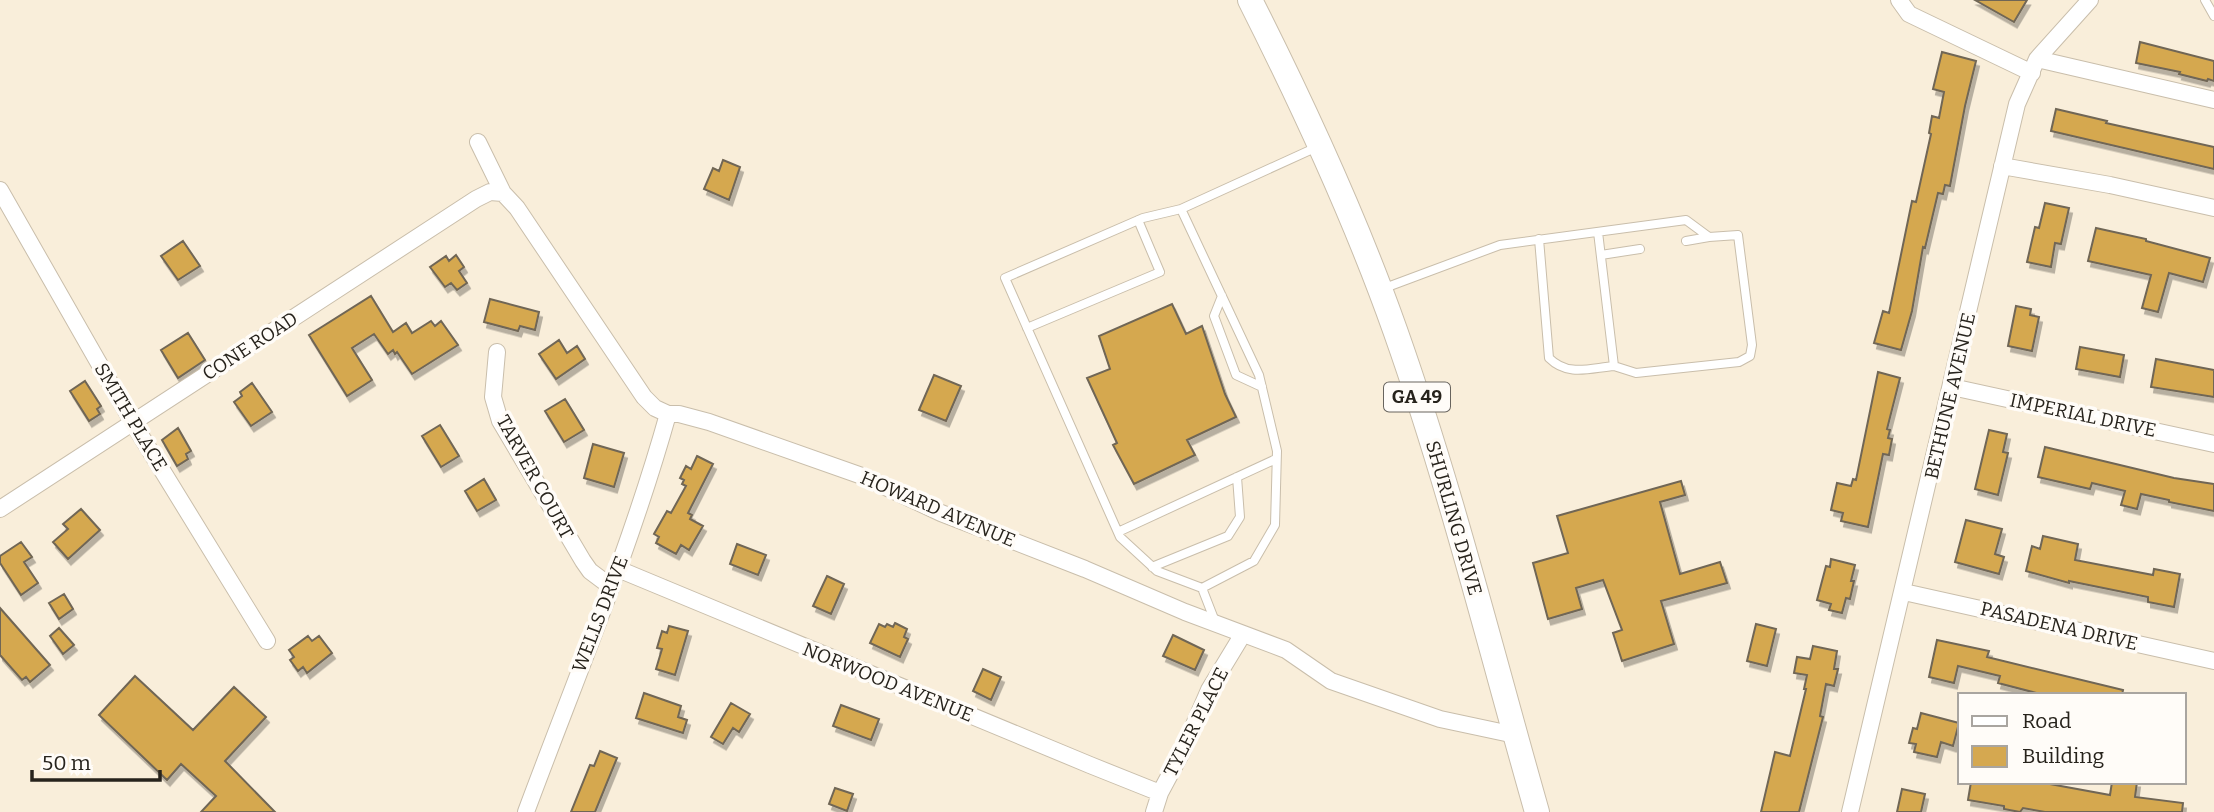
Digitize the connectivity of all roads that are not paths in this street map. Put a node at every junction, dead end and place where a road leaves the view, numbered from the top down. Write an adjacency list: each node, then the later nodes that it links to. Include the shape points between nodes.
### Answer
1 (1250, 0): 9 (main road, SHURLING DRIVE / GA 49)
2 (1899, 0): 6 (street, via 1909,14)
3 (2090, 0): 6 (street, BETHUNE AVENUE)
4 (2205, 0): 5 (lane)
5 (2214, 16)
6 (2034, 66): 7 (street); 10 (street, BETHUNE AVENUE, via 2017,104)
7 (2214, 100)
8 (478, 142): 12 (street, HOWARD AVENUE)
9 (1320, 146): 14 (lane); 22 (main road, SHURLING DRIVE / GA 49)
10 (2002, 166): 13 (street); 28 (street, BETHUNE AVENUE)
11 (0, 190): 30 (street, SMITH PLACE)
12 (503, 193): 29 (street, HOWARD AVENUE, via 644,397); 30 (street, CONE ROAD, via 491,192 476,199)
13 (2214, 208)
14 (1181, 209): 15 (lane); 23 (lane)
15 (1138, 220): 24 (lane, via 1005,278); 24 (lane, via 1160,272)
16 (1598, 232): 17 (lane, via 1686,220); 18 (lane); 21 (lane)
17 (1709, 237): 19 (lane); 26 (lane, via 1738,235 1750,356 1739,362 1636,373)
18 (1539, 239): 22 (lane, via 1500,245); 26 (lane, via 1549,358 1568,370)
19 (1686, 241)
20 (1640, 249): 21 (lane)
21 (1601, 255): 26 (lane)
22 (1379, 290): 45 (main road, SHURLING DRIVE / GA 49, via 1442,472)
23 (1222, 296): 27 (lane); 27 (lane, via 1214,316 1236,375)
24 (1027, 328): 35 (lane)
25 (497, 352): 38 (street, TARVER COURT, via 493,397 500,421 583,561)
26 (1614, 366)
27 (1262, 387): 32 (lane)
28 (1952, 387): 31 (street, IMPERIAL DRIVE); 40 (street, BETHUNE AVENUE)
29 (668, 414): 37 (street, WELLS DRIVE); 41 (street, HOWARD AVENUE, via 709,422 862,476 941,513)
30 (133, 423): 34 (street, CONE ROAD); 43 (street, SMITH PLACE)
31 (2214, 444)
32 (1276, 459): 33 (lane); 39 (lane, via 1275,526 1254,561)
33 (1237, 477): 35 (lane); 36 (lane, via 1240,517 1228,536)
34 (0, 509)
35 (1118, 532): 36 (lane)
36 (1152, 567): 39 (lane)
37 (618, 569): 38 (street, WELLS DRIVE); 46 (street, NORWOOD AVENUE)
38 (610, 586): 47 (street, WELLS DRIVE)
39 (1202, 588): 41 (lane)
40 (1904, 592): 44 (street, PASADENA DRIVE); 50 (street, BETHUNE AVENUE)
41 (1216, 624): 42 (street, HOWARD AVENUE)
42 (1243, 634): 45 (street, HOWARD AVENUE, via 1286,650 1331,681 1440,719); 46 (street, TYLER PLACE, via 1209,690)
43 (267, 641)
44 (2214, 661)
45 (1515, 735): 49 (main road, SHURLING DRIVE / GA 49)
46 (1160, 793): 48 (street, TYLER PLACE)
47 (526, 812)
48 (1154, 812)
49 (1537, 812)
50 (1850, 812)

